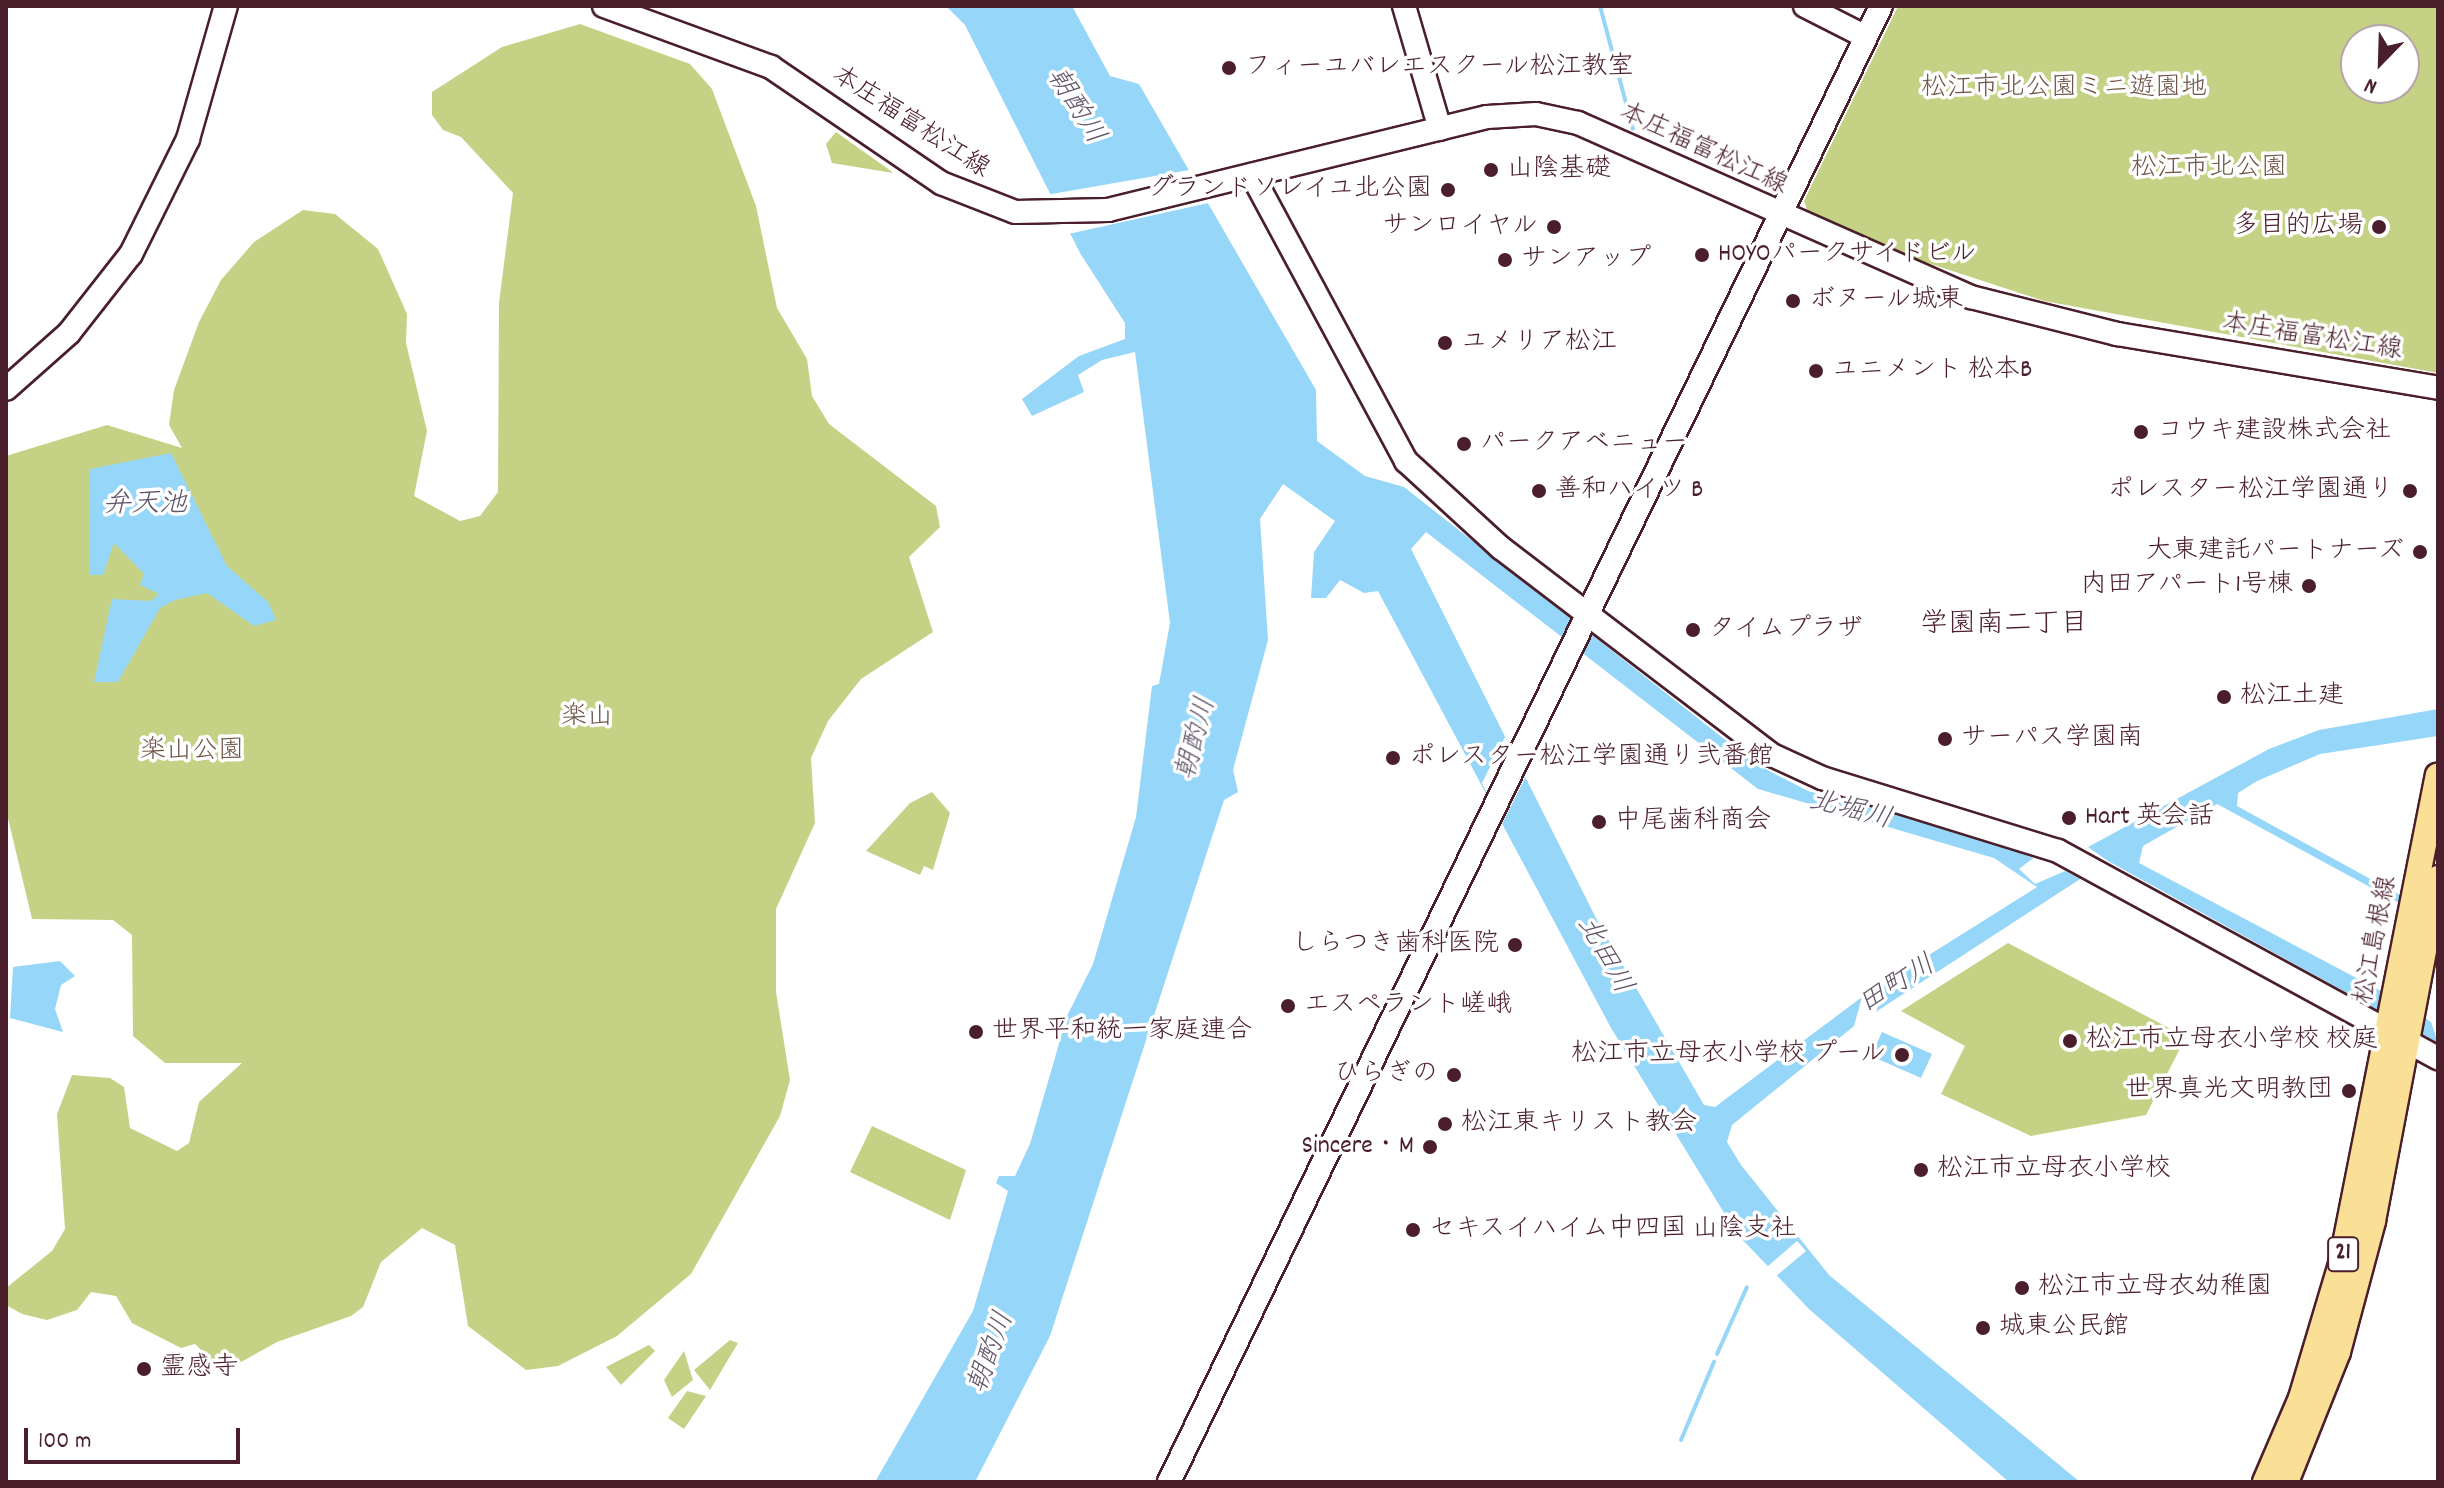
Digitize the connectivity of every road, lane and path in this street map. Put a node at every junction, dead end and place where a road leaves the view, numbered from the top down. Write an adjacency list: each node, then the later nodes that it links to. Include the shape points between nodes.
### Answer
1 (226, 6): 11 (street, via 188,139 137,244 69,333)
2 (604, 6): 8 (street, 本庄福富松江線, via 744,54 812,91 959,193 1042,215 1108,210)
3 (1404, 6): 7 (street)
4 (1805, 6): 6 (street)
5 (1881, 6): 6 (street)
6 (1866, 37): 9 (street)
7 (1440, 129): 8 (street, 本庄福富松江線); 9 (street, 本庄福富松江線, via 1536,114 1578,123)
8 (1252, 175): 12 (street, via 1406,461)
9 (1781, 218): 10 (street, 本庄福富松江線, via 1971,297 2117,334); 12 (street)
10 (2438, 388)
11 (6, 389)
12 (1585, 616): 15 (street, via 1772,755 1822,778 2069,856); 17 (street)
13 (2438, 776): 15 (main road, 松江島根線 / 21)
14 (2438, 878): 15 (main road, 松江島根線 / 21)
15 (2400, 1020): 16 (street); 18 (main road, 松江島根線 / 21, via 2324,1332); 19 (main road, 松江島根線 / 21, via 2357,1284)
16 (2438, 1058)
17 (1169, 1482)
18 (2265, 1482)
19 (2286, 1482)

